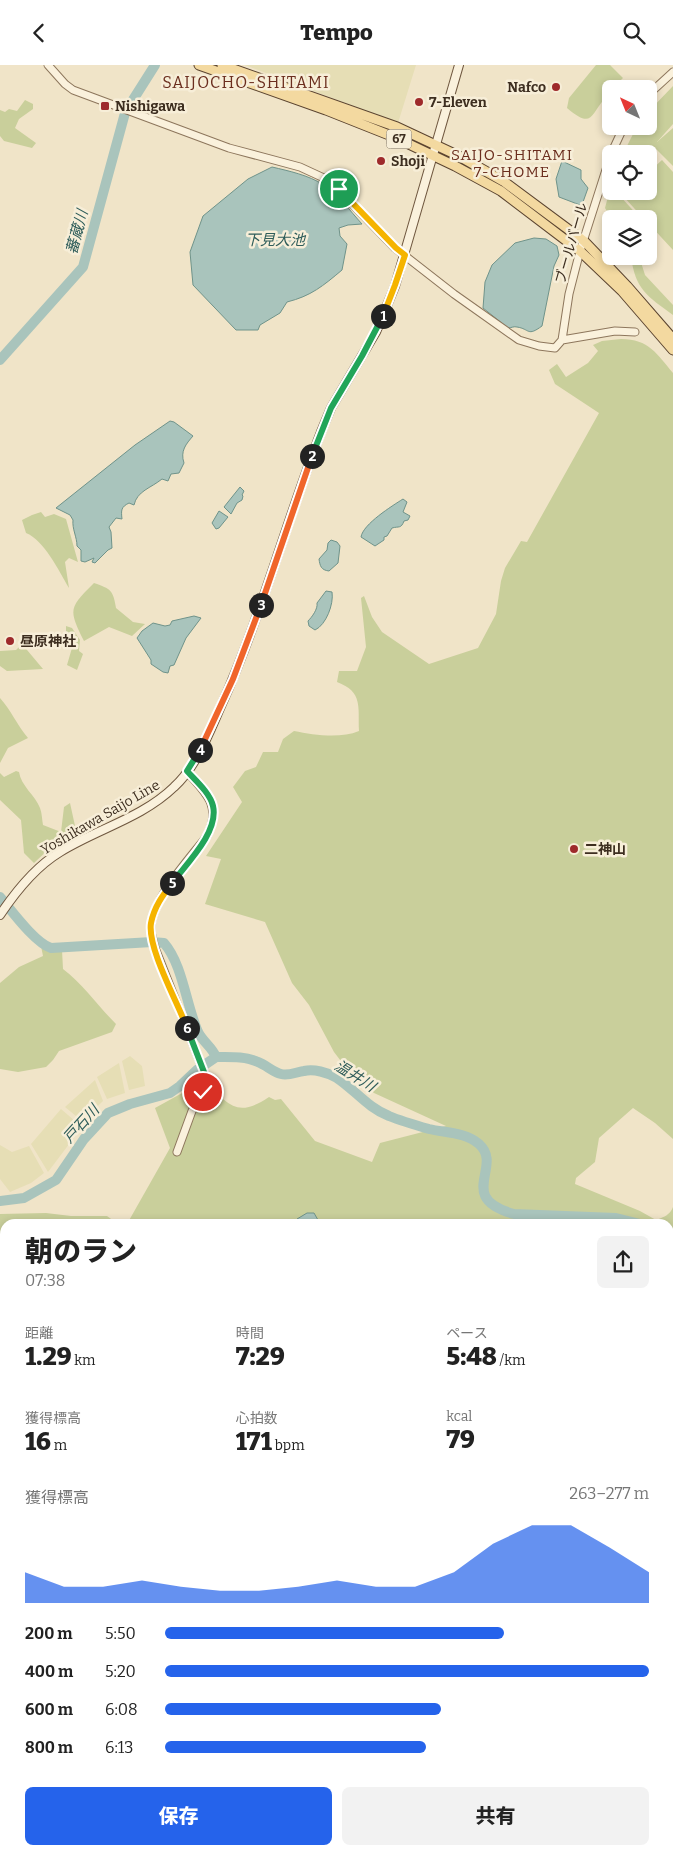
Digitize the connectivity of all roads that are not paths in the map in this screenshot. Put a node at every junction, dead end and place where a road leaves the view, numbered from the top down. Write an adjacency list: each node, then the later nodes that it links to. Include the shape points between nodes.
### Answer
1 (48, 65): 12 (street, via 73,90 229,148 300,167 326,179)
2 (199, 65): 8 (main road, 67, via 326,110)
3 (222, 65): 7 (main road, 67, via 397,127)
4 (459, 65): 7 (main road, Yoshikawa Saijo Line)
5 (673, 73): 6 (street)
6 (658, 86)
7 (436, 145): 8 (main road, Yoshikawa Saijo Line); 10 (main road, 67, via 503,181)
8 (434, 155): 11 (main road, 67, via 501,191); 12 (main road, Yoshikawa Saijo Line)
9 (602, 183): 10 (street, ブールバール)
10 (584, 241): 11 (street, ブールバール); 14 (main road, 67)
11 (580, 251): 15 (street, ブールバール); 16 (main road, 67, via 622,291)
12 (405, 255): 15 (street, via 520,340 555,348); 17 (main road, Yoshikawa Saijo Line, via 376,331 331,408 233,679 212,727)
13 (636, 331): 15 (street, via 615,331)
14 (673, 339)
15 (562, 340)
16 (673, 349)
17 (187, 771): 18 (main road, Yoshikawa Saijo Line, via 176,786 159,800 46,862); 19 (street, via 213,805 212,826 159,901 151,925 154,948 204,1072 203,1092)
18 (1, 913)
19 (176, 1152)

